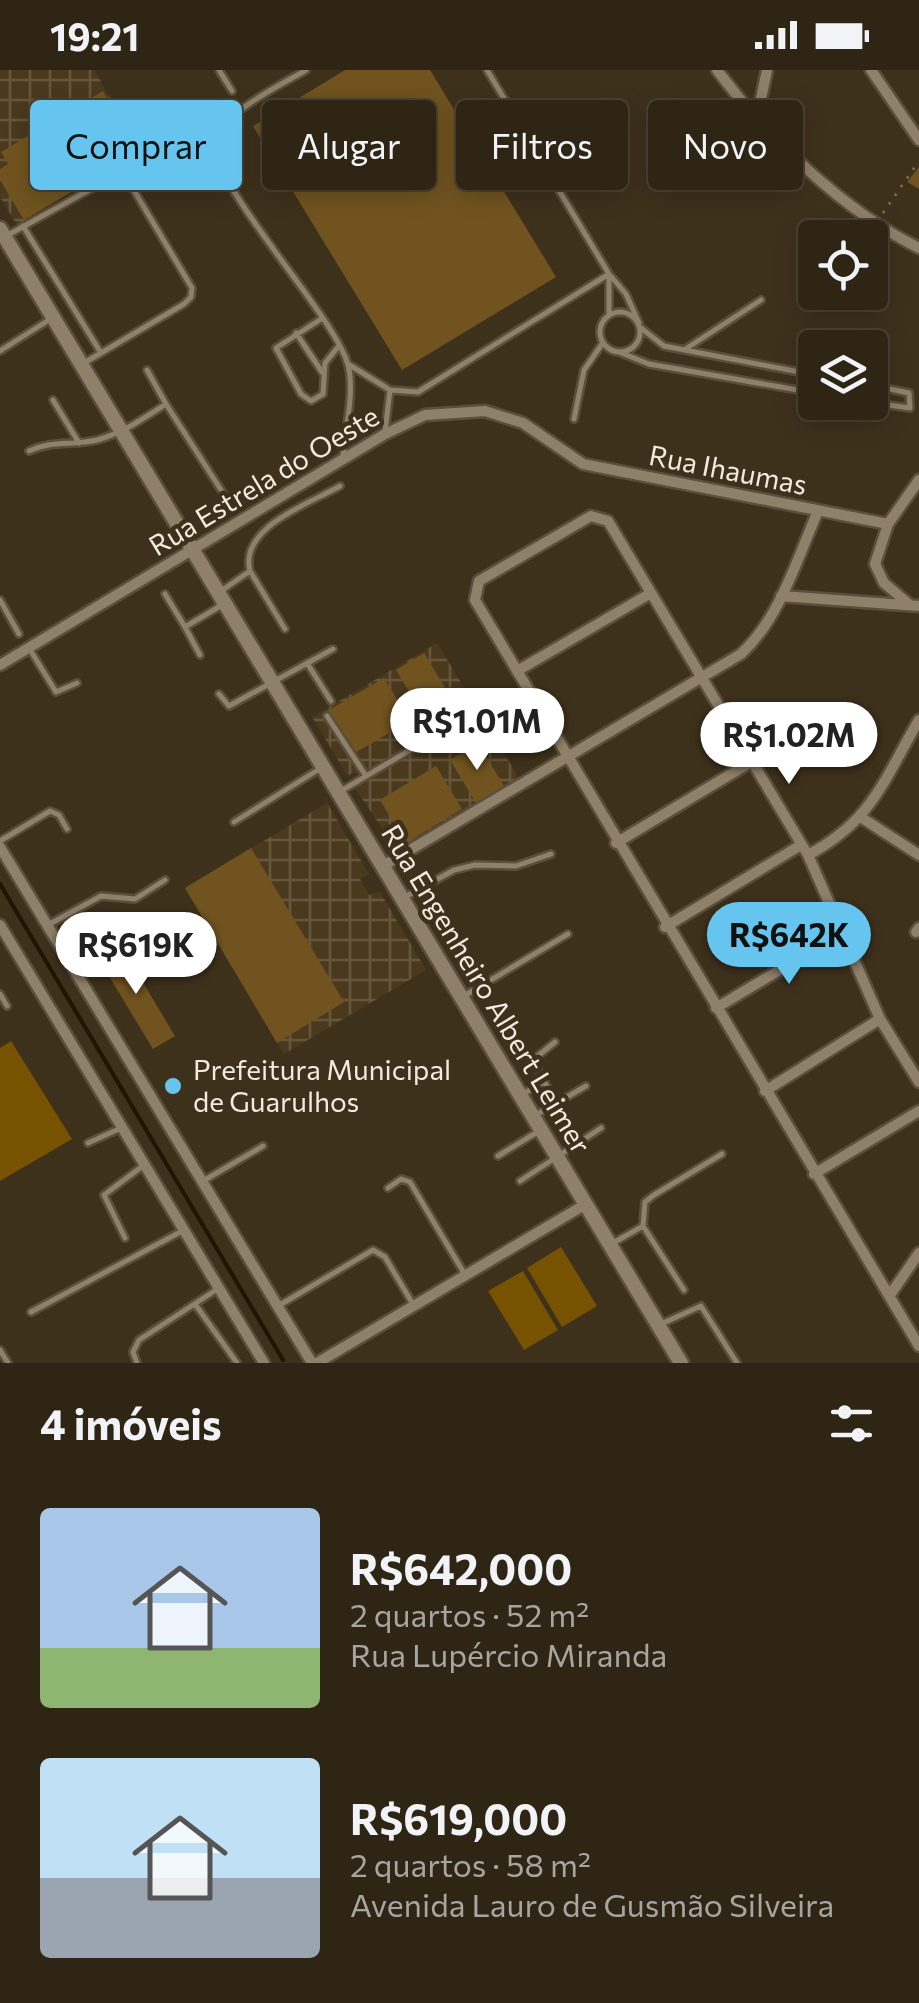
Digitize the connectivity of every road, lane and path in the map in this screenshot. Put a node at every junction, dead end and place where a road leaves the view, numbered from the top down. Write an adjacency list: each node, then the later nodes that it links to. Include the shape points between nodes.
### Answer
1 (219, 70): 7 (lane)
2 (306, 70): 25 (lane, via 244,107 220,129 216,150)
3 (487, 70): 19 (lane)
4 (717, 70): 8 (street)
5 (767, 70): 9 (street)
6 (871, 70): 10 (street)
7 (232, 91)
8 (743, 100)
9 (761, 100)
10 (919, 140)
11 (803, 158): 13 (street)
12 (919, 161): 14 (path)
13 (873, 220)
14 (878, 220)
15 (23, 226): 17 (lane); 20 (lane); 33 (lane, via 106,178 126,177 192,288 191,297)
16 (888, 230): 18 (street)
17 (2, 233): 22 (street, Rua Engenheiro Albert Leimer)
18 (919, 248)
19 (609, 274): 23 (lane); 26 (lane); 40 (lane, via 432,386)
20 (64, 292): 22 (lane); 33 (lane)
21 (761, 300): 30 (lane)
22 (44, 303): 24 (street, Rua Engenheiro Albert Leimer)
23 (609, 314): 26 (lane, via 620,311); 28 (lane, via 600,328)
24 (53, 318): 31 (lane); 34 (street, Rua Engenheiro Albert Leimer)
25 (320, 320): 27 (lane); 29 (lane)
26 (640, 326): 30 (lane, via 664,346); 32 (lane, via 631,349)
27 (296, 333): 38 (lane); 38 (lane, via 276,348 311,402 323,394)
28 (603, 343): 32 (lane); 45 (lane, via 584,370)
29 (338, 347): 35 (lane); 38 (lane)
30 (684, 350): 37 (lane)
31 (0, 351)
32 (620, 352): 41 (lane, via 649,364)
33 (101, 353): 34 (lane)
34 (81, 364): 46 (street, Rua Engenheiro Albert Leimer)
35 (348, 364): 40 (lane); 51 (lane)
36 (147, 370): 43 (lane)
37 (798, 372)
38 (322, 373)
39 (888, 389): 44 (lane, via 909,393 910,408)
40 (390, 390): 47 (lane)
41 (798, 390)
42 (54, 400): 48 (lane)
43 (166, 404): 46 (lane); 54 (lane)
44 (888, 405)
45 (574, 419)
46 (122, 432): 48 (lane); 57 (street, Rua Engenheiro Albert Leimer)
47 (385, 434): 50 (street, Rua Estrela do Oeste, via 425,415 485,411 523,423); 51 (street, Rua Estrela do Oeste)
48 (80, 443): 49 (lane, via 49,441)
49 (29, 451)
50 (562, 452): 55 (street, Rua Ihaumas, via 590,466)
51 (342, 460): 57 (street, Rua Estrela do Oeste)
52 (919, 480): 56 (street)
53 (340, 486): 58 (lane, via 256,538 247,556)
54 (230, 504)
55 (818, 510): 56 (street, Rua Ihaumas); 61 (street)
56 (888, 524): 64 (street, via 876,572)
57 (193, 550): 62 (street, Rua Engenheiro Albert Leimer); 68 (street, Rua Estrela do Oeste)
58 (250, 570): 62 (lane); 66 (lane)
59 (652, 593): 73 (street); 73 (street, via 608,521 591,516 480,581 475,600); 74 (street)
60 (165, 594): 65 (lane)
61 (781, 596): 64 (street); 74 (street, via 748,647)
62 (222, 598): 65 (lane); 75 (street, Rua Engenheiro Albert Leimer)
63 (0, 600): 67 (lane)
64 (915, 606)
65 (185, 626): 70 (lane)
66 (285, 629)
67 (19, 634)
68 (29, 648): 72 (street, Rua Estrela do Oeste); 76 (lane, via 56,692)
69 (333, 650): 71 (lane)
70 (200, 656)
71 (308, 663): 75 (lane); 78 (lane)
72 (0, 665)
73 (518, 671): 82 (street)
74 (702, 679): 82 (street); 83 (street)
75 (272, 682): 77 (lane, via 229,706); 84 (street, Rua Engenheiro Albert Leimer)
76 (77, 683)
77 (218, 694)
78 (331, 701)
79 (327, 716): 85 (lane)
80 (464, 718): 85 (lane)
81 (919, 720): 87 (street)
82 (565, 759): 90 (street); 95 (street)
83 (751, 762): 90 (street); 92 (street)
84 (323, 767): 86 (street, Rua Engenheiro Albert Leimer); 88 (lane)
85 (366, 776): 86 (lane)
86 (338, 792): 95 (street, Rua Engenheiro Albert Leimer)
87 (862, 818): 92 (street, via 840,838); 94 (street)
88 (234, 822)
89 (67, 829): 91 (lane, via 50,811)
90 (616, 843): 100 (street)
91 (0, 844): 99 (street)
92 (804, 850): 100 (street); 101 (street)
93 (552, 854): 97 (lane, via 516,866 454,870)
94 (919, 854)
95 (383, 866): 97 (street, Rua Engenheiro Albert Leimer)
96 (164, 880): 99 (lane, via 135,899 101,896)
97 (402, 899): 104 (street, Rua Engenheiro Albert Leimer)
98 (0, 925): 117 (street)
99 (48, 926): 127 (street)
100 (666, 927): 106 (street)
101 (843, 932): 106 (street); 107 (street)
102 (568, 934): 104 (lane)
103 (0, 994): 105 (lane)
104 (462, 998): 113 (street, Rua Engenheiro Albert Leimer)
105 (7, 1006)
106 (716, 1008): 112 (street)
107 (880, 1019): 110 (street); 112 (street)
108 (555, 1042): 109 (lane, via 533,1060)
109 (543, 1082): 113 (lane); 114 (lane)
110 (919, 1082)
111 (586, 1086): 114 (lane)
112 (765, 1091): 125 (street)
113 (520, 1095): 116 (street, Rua Engenheiro Albert Leimer)
114 (556, 1104): 116 (lane)
115 (919, 1110): 125 (street)
116 (537, 1124): 122 (lane); 123 (street, Rua Engenheiro Albert Leimer)
117 (121, 1128): 119 (lane); 124 (street)
118 (601, 1128): 123 (lane)
119 (88, 1144)
120 (263, 1146): 127 (lane)
121 (722, 1154): 130 (lane, via 645,1202)
122 (498, 1156)
123 (557, 1156): 126 (lane); 129 (street, Rua Engenheiro Albert Leimer)
124 (144, 1165): 131 (street); 132 (lane, via 104,1196)
125 (814, 1174): 138 (street)
126 (520, 1181)
127 (203, 1182): 140 (street)
128 (388, 1188): 135 (lane, via 410,1182)
129 (586, 1204): 133 (street, Rua Engenheiro Albert Leimer); 135 (street)
130 (643, 1226): 133 (lane); 137 (lane)
131 (184, 1230): 136 (street); 142 (lane)
132 (125, 1238)
133 (610, 1244): 143 (street, Rua Engenheiro Albert Leimer)
134 (919, 1253): 138 (street)
135 (465, 1275): 141 (street)
136 (219, 1288): 139 (lane); 149 (street)
137 (684, 1290)
138 (890, 1295): 144 (street)
139 (195, 1304): 147 (lane, via 139,1340); 148 (lane)
140 (278, 1306): 141 (lane, via 373,1250); 150 (street)
141 (414, 1306): 150 (street)
142 (32, 1312)
143 (659, 1326): 151 (street, Rua Engenheiro Albert Leimer); 152 (lane, via 701,1306)
144 (919, 1346)
145 (0, 1350): 146 (lane)
146 (8, 1363)
147 (137, 1363)
148 (237, 1363)
149 (264, 1363)
150 (314, 1363)
151 (681, 1363)
152 (737, 1363)

